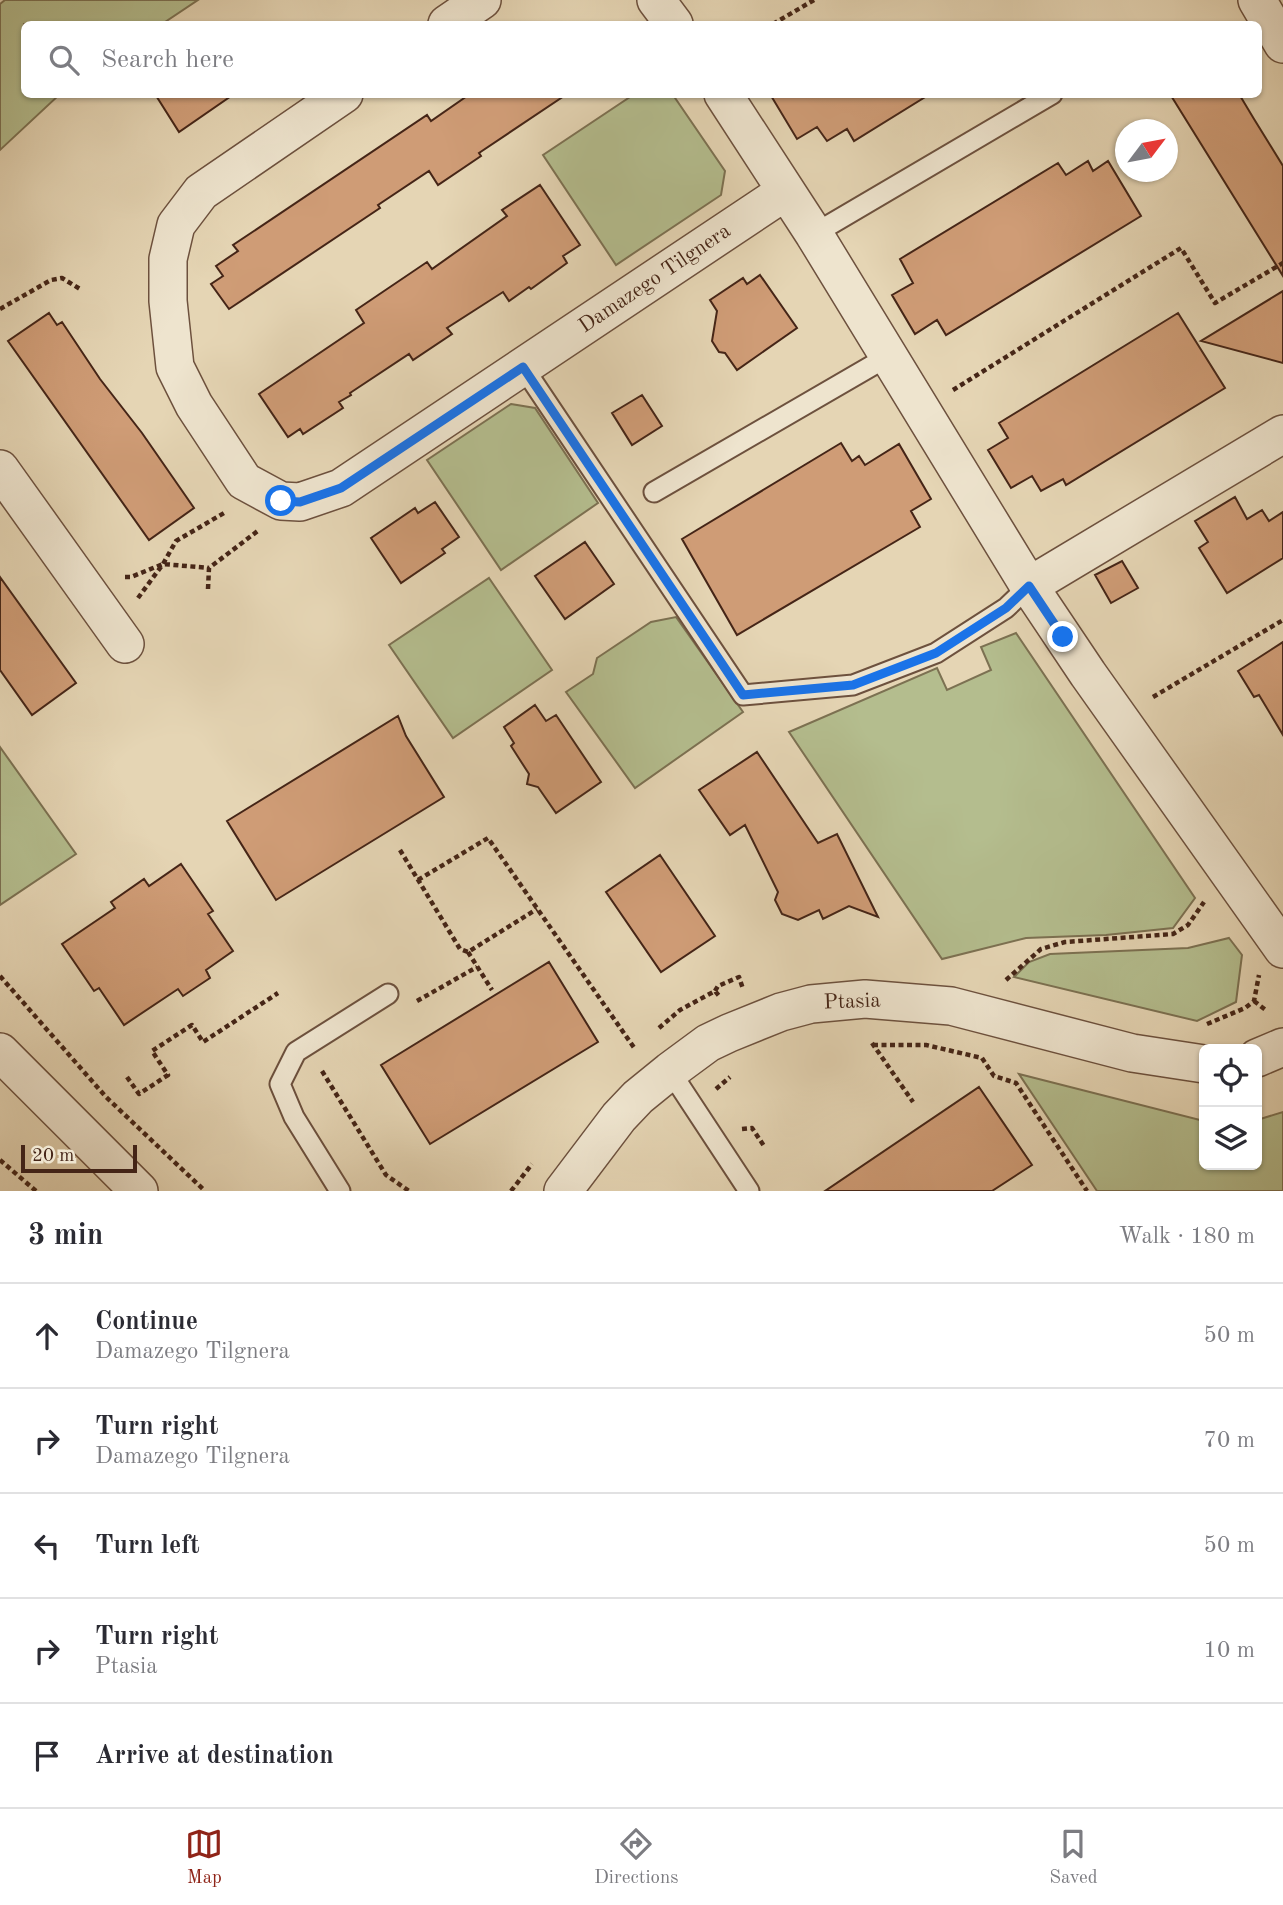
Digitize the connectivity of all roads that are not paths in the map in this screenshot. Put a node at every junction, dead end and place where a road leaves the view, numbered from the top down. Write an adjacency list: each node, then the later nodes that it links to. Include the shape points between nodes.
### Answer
1 (482, 0): 4 (street)
2 (656, 0): 5 (street)
3 (1257, 0): 6 (street)
4 (451, 21)
5 (672, 21)
6 (1283, 44)
7 (338, 98): 13 (street, Damazego Tilgnera, via 201,192 176,225 168,259 175,367 244,481 270,495 300,502 341,488)
8 (726, 98): 10 (street)
9 (1045, 98): 11 (lane)
10 (786, 191): 11 (street); 13 (street, Damazego Tilgnera)
11 (814, 234): 12 (street)
12 (887, 357): 16 (lane); 17 (street)
13 (523, 367): 17 (lane, via 743,695 853,685 936,653 1006,608)
14 (1283, 434): 17 (street)
15 (0, 469): 18 (street)
16 (654, 492)
17 (1029, 586): 19 (street)
18 (117, 633)
19 (1283, 949)
20 (388, 994): 27 (lane, via 296,1052 281,1084 293,1117)
21 (1279, 1032): 23 (street)
22 (0, 1052): 26 (street)
23 (1262, 1052)
24 (1199, 1063): 25 (street, Ptasia, via 1132,1053 951,1006 864,999 781,1012 708,1043)
25 (670, 1071): 28 (street, Ptasia, via 619,1117); 29 (lane)
26 (139, 1191)
27 (340, 1191)
28 (563, 1191)
29 (749, 1191)

